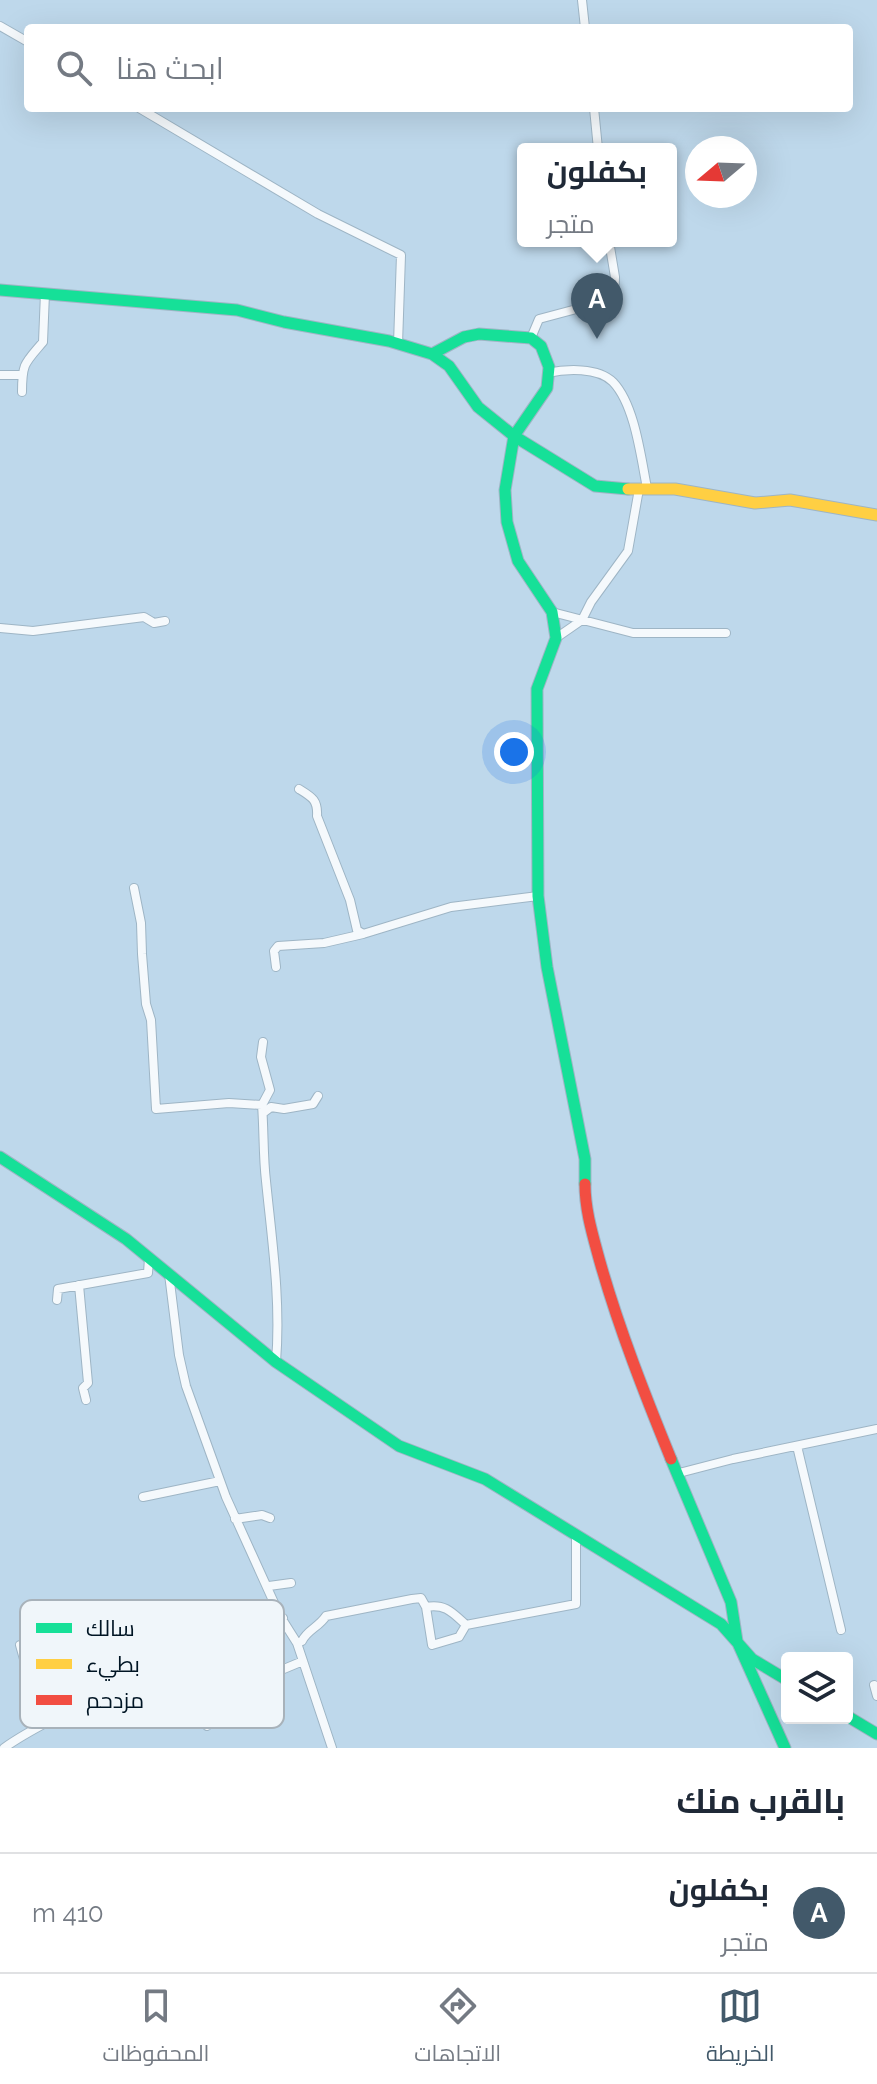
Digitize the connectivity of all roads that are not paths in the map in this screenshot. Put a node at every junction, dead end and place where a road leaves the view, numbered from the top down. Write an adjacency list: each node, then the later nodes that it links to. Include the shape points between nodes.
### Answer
1 (582, 0): 2 (street)
2 (585, 24)
3 (0, 26): 4 (street)
4 (24, 40)
5 (146, 112): 12 (street, via 318,214 401,255)
6 (594, 112): 7 (street)
7 (597, 143)
8 (610, 247): 11 (street, via 614,299 539,319)
9 (0, 290): 10 (street)
10 (45, 293): 12 (street, via 237,310); 16 (street, via 43,342 26,358)
11 (531, 338): 13 (street, via 479,334); 14 (street, via 541,346)
12 (398, 344): 13 (street)
13 (432, 354): 18 (street, via 449,366 478,407)
14 (547, 373): 18 (street, via 547,388); 19 (street, via 579,370 613,382 631,415)
15 (0, 375): 16 (street)
16 (22, 375): 17 (street)
17 (22, 392)
18 (514, 436): 19 (street, via 595,486); 21 (street, via 505,490 510,542)
19 (643, 488): 20 (street, via 755,503 790,500); 22 (street, via 628,551)
20 (877, 515)
21 (552, 612): 22 (street); 26 (street)
22 (582, 620): 25 (street, via 633,633); 26 (street)
23 (165, 621): 24 (street, via 154,623 144,617 33,631)
24 (0, 628)
25 (726, 633)
26 (556, 638): 29 (street, via 537,689)
27 (299, 789): 30 (street, via 314,798 357,930)
28 (134, 888): 34 (street, via 156,1109 229,1103)
29 (538, 896): 30 (street, via 451,907); 44 (street, via 585,1159 585,1207 648,1403)
30 (363, 934): 31 (street, via 278,946)
31 (276, 967)
32 (263, 1042): 34 (street, via 261,1057 270,1090)
33 (318, 1096): 34 (street, via 313,1104)
34 (262, 1109): 40 (street, via 273,1235)
35 (0, 1157): 36 (street)
36 (149, 1258): 37 (street); 38 (street, via 148,1273)
37 (169, 1274): 40 (street); 45 (street, via 186,1386)
38 (79, 1285): 39 (street, via 58,1289); 41 (street)
39 (57, 1300)
40 (276, 1362): 49 (street, via 399,1446 485,1479)
41 (86, 1400)
42 (877, 1429): 43 (street)
43 (797, 1446): 44 (street); 56 (street)
44 (679, 1473): 57 (street, via 731,1602)
45 (220, 1481): 46 (street); 48 (street)
46 (143, 1497)
47 (270, 1518): 48 (street)
48 (235, 1519): 51 (street)
49 (576, 1535): 55 (street, via 576,1604); 57 (street, via 721,1624)
50 (291, 1583): 51 (street)
51 (269, 1586): 52 (street)
52 (275, 1600)
53 (426, 1607): 55 (street, via 447,1608); 55 (street, via 432,1645 459,1637); 58 (street, via 421,1598 326,1616)
54 (284, 1620): 58 (street)
55 (466, 1625)
56 (841, 1630)
57 (737, 1641): 61 (street, via 752,1659); 69 (street)
58 (297, 1643): 59 (street)
59 (303, 1661): 60 (street); 68 (street)
60 (284, 1669)
61 (781, 1676)
62 (874, 1685): 63 (street)
63 (877, 1696)
64 (853, 1720): 66 (street)
65 (35, 1728): 67 (street)
66 (877, 1734)
67 (4, 1748)
68 (332, 1748)
69 (785, 1748)

